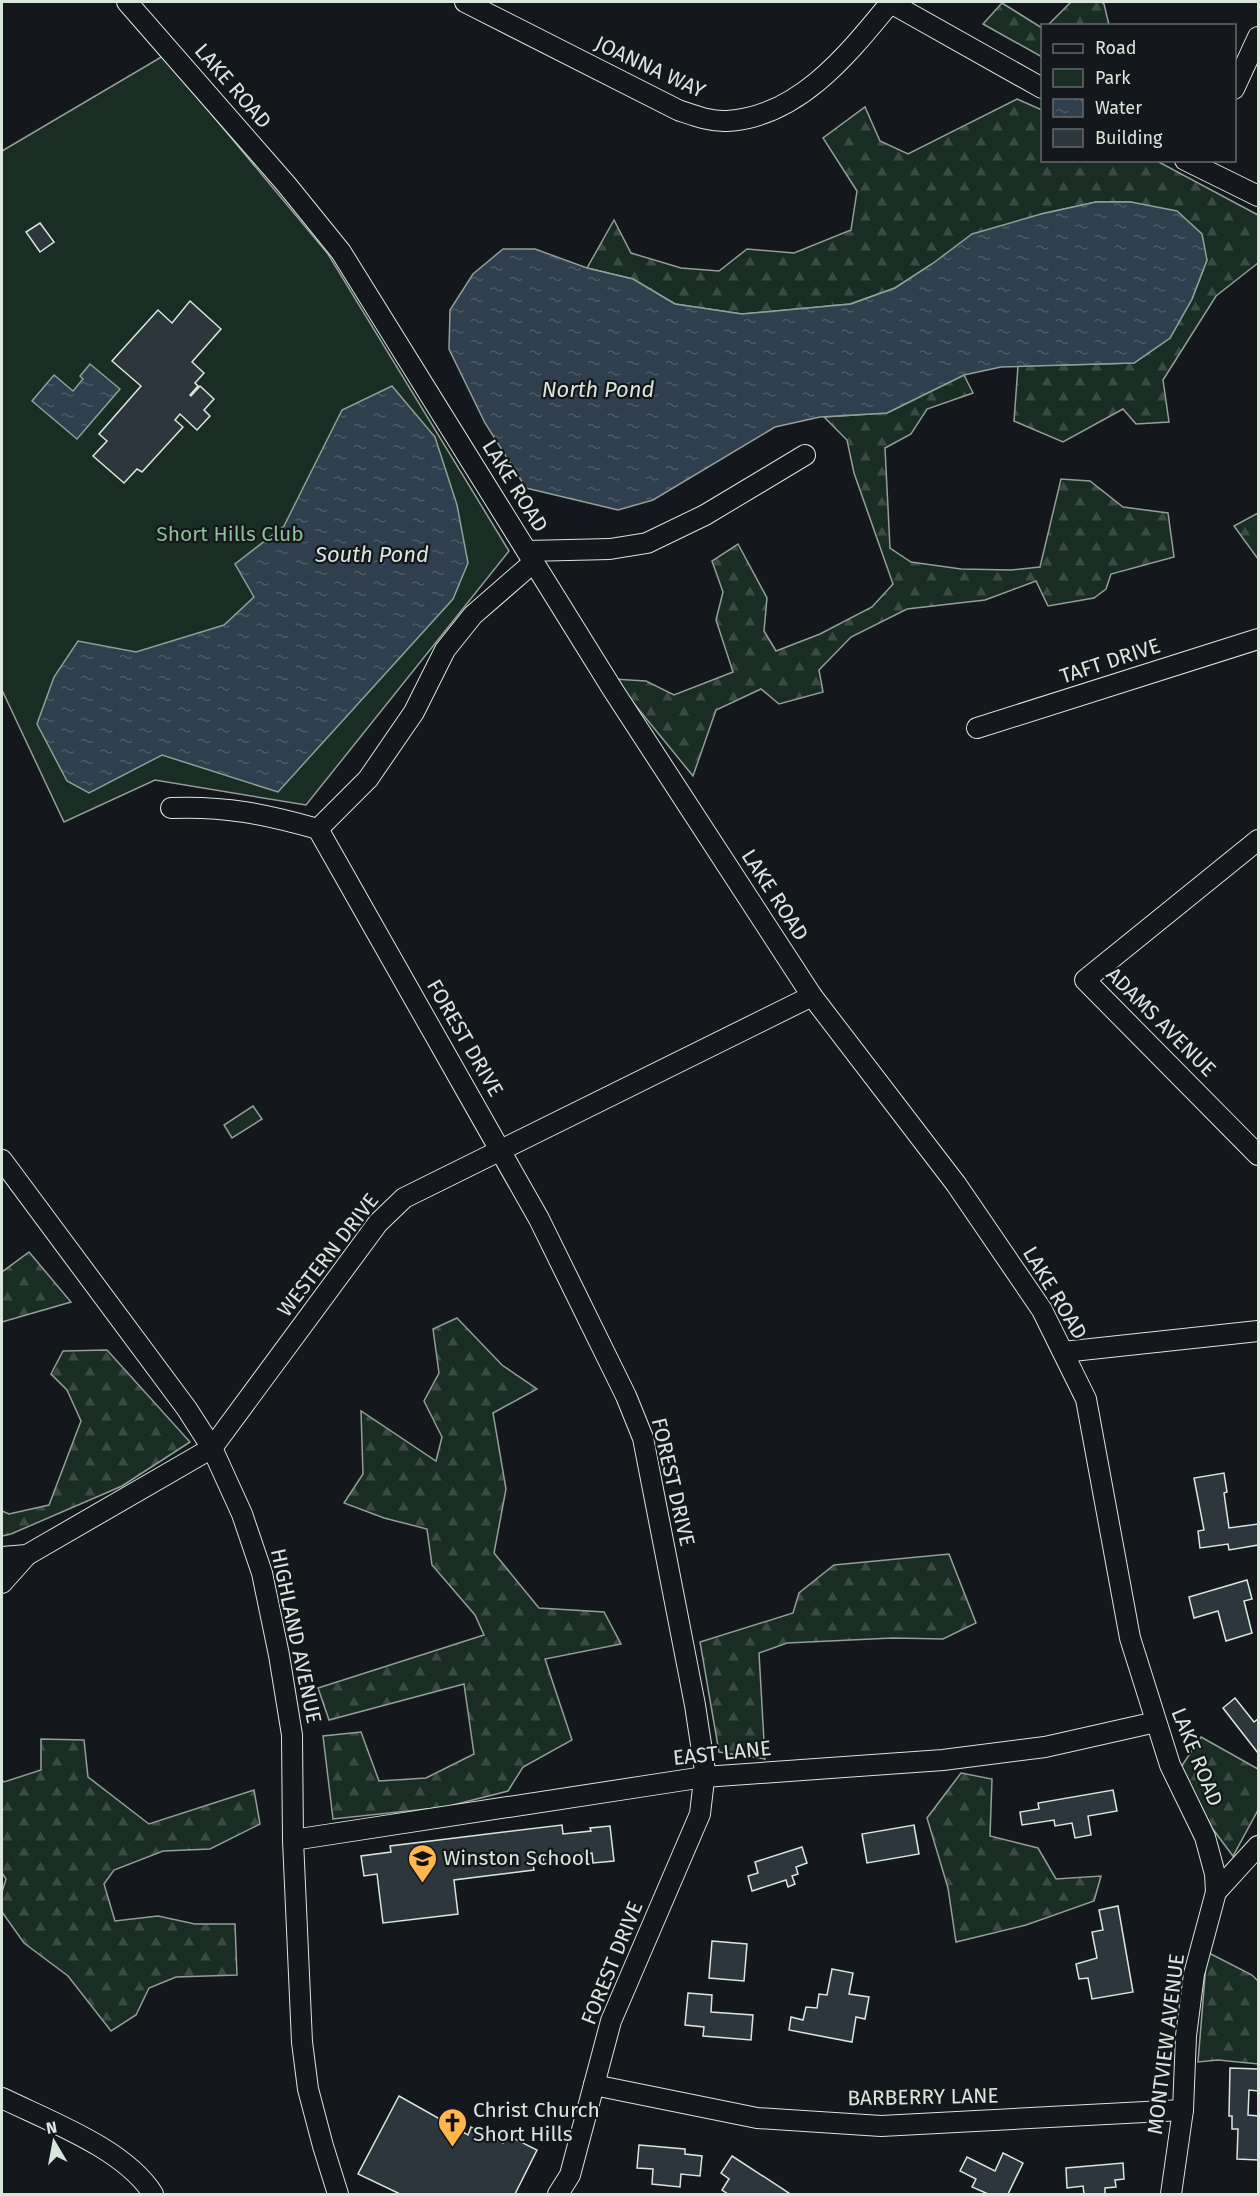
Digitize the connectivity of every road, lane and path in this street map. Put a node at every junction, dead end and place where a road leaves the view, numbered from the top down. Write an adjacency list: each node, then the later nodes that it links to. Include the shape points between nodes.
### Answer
1 (127, 2): 10 (street, LAKE ROAD, via 341,252)
2 (465, 2): 3 (street, JOANNA WAY, via 678,110 726,122 756,116 826,76)
3 (890, 2): 6 (street)
4 (1258, 37): 5 (street)
5 (1236, 85)
6 (1041, 87)
7 (1195, 163): 8 (street)
8 (1258, 196)
9 (805, 455): 10 (street, via 705,515 648,543)
10 (530, 556): 14 (street, via 446,650 414,712 368,779); 16 (street, LAKE ROAD)
11 (1258, 639): 12 (street, TAFT DRIVE)
12 (977, 728)
13 (171, 808): 14 (street, via 240,810)
14 (318, 829): 17 (street, FOREST DRIVE)
15 (1258, 840): 18 (street, ADAMS AVENUE, via 1085,980)
16 (812, 996): 17 (street, WESTERN DRIVE); 21 (street, LAKE ROAD, via 956,1184 1042,1310)
17 (500, 1149): 22 (street, WESTERN DRIVE, via 404,1198 378,1222); 27 (street, FOREST DRIVE, via 626,1396 642,1438 695,1705)
18 (1258, 1155)
19 (2, 1160): 22 (street, HIGHLAND AVENUE)
20 (1258, 1331): 21 (street)
21 (1063, 1352): 26 (street, LAKE ROAD, via 1086,1399 1130,1638)
22 (212, 1448): 23 (street, WESTERN DRIVE); 28 (street, HIGHLAND AVENUE, via 242,1514 265,1585 292,1735)
23 (27, 1555): 24 (street); 25 (street, WESTERN DRIVE)
24 (2, 1557)
25 (2, 1583)
26 (1156, 1722): 27 (street, EAST LANE, via 1045,1747 943,1760); 30 (street, LAKE ROAD, via 1170,1765 1205,1837)
27 (704, 1777): 28 (street, EAST LANE); 31 (street, FOREST DRIVE, via 700,1815 611,2021)
28 (293, 1840): 35 (street, HIGHLAND AVENUE, via 302,2042 308,2089)
29 (1258, 1846): 30 (street, MONTVIEW AVENUE)
30 (1216, 1892): 33 (street, MONTVIEW AVENUE, via 1194,1974)
31 (594, 2085): 33 (street, BARBERRY LANE, via 757,2118 881,2126); 36 (street, FOREST DRIVE, via 570,2175)
32 (2, 2098): 34 (street, via 103,2148 145,2182)
33 (1183, 2110): 37 (street, MONTVIEW AVENUE)
34 (153, 2194)
35 (338, 2194)
36 (558, 2194)
37 (1171, 2194)

